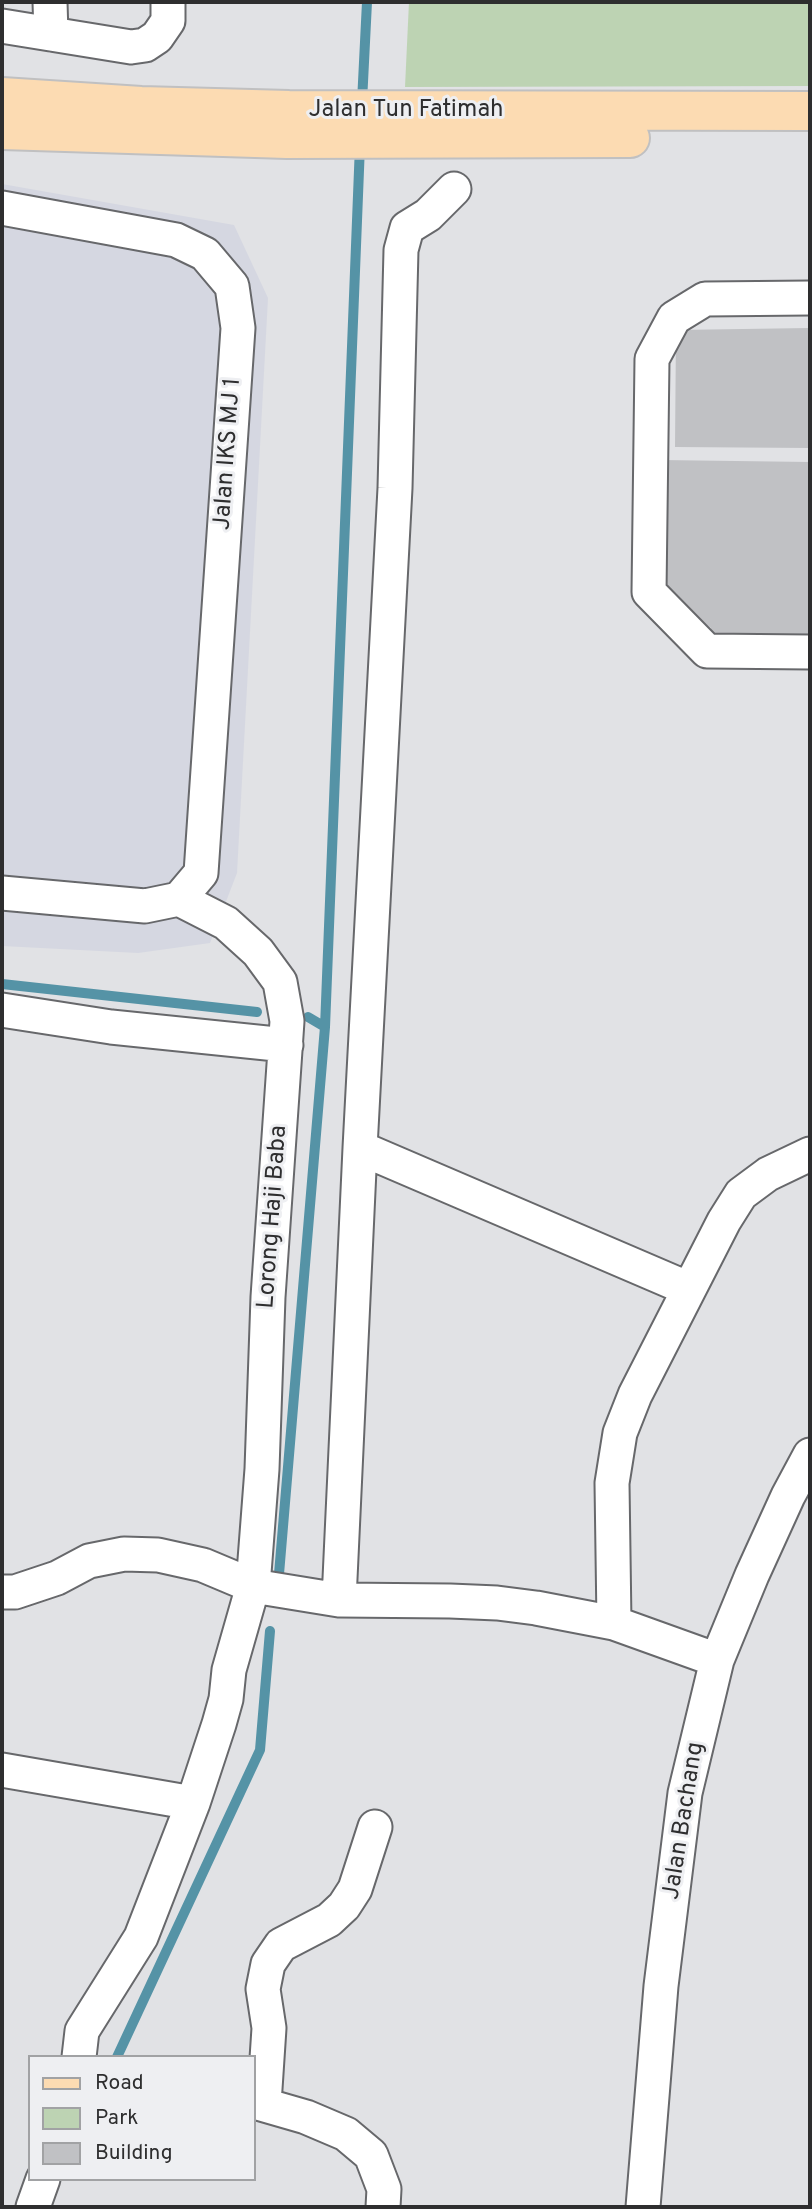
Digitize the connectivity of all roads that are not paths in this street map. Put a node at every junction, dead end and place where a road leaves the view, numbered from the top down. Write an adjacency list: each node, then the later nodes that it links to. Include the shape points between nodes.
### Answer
1 (168, 2): 2 (street, via 168,21 158,37 131,47)
2 (50, 18): 3 (street)
3 (2, 26)
4 (2, 97): 6 (main road, Jalan Tun Fatimah, via 141,106)
5 (810, 111): 7 (main road, Jalan Tun Fatimah)
6 (288, 124): 7 (main road, Jalan Tun Fatimah); 8 (main road, Jalan Tun Fatimah)
7 (406, 125): 9 (main road, Jalan Tun Fatimah)
8 (2, 130)
9 (810, 137)
10 (454, 189): 18 (street, via 407,229 401,250 395,488)
11 (2, 208): 15 (street, Jalan IKS MJ 1, via 176,240 205,254 232,286 238,328 201,873)
12 (810, 298): 13 (street, via 705,299 674,318 663,338 652,359 649,592 707,651)
13 (810, 652)
14 (2, 893): 15 (street, via 145,906)
15 (179, 899): 17 (street, Lorong Haji Baba, via 226,923 258,952 280,982)
16 (2, 1010): 17 (street, via 111,1027)
17 (286, 1045): 22 (street, Lorong Haji Baba)
18 (360, 1148): 20 (street); 24 (street)
19 (810, 1154): 20 (street, via 768,1174 741,1194)
20 (688, 1289): 25 (street, via 620,1433 612,1483)
21 (810, 1455): 26 (street, Jalan Bachang)
22 (253, 1586): 23 (street, via 203,1565 158,1555 124,1554 89,1561 15,1592); 24 (street); 28 (street, Lorong Haji Baba)
23 (2, 1592)
24 (339, 1600): 25 (street, via 497,1603)
25 (614, 1623): 26 (street)
26 (717, 1660): 35 (street, Jalan Bachang, via 685,1793 661,1986)
27 (2, 1770): 28 (street)
28 (193, 1803): 30 (street, Lorong Haji Baba, via 141,1937 82,2031)
29 (375, 1827): 31 (street, via 355,1889 344,1906 329,1920 281,1945 268,1964 263,1989 269,2028)
30 (79, 2055)
31 (259, 2103): 34 (street, via 346,2134 371,2155 384,2189)
32 (42, 2181): 33 (street)
33 (33, 2207)
34 (383, 2207)
35 (643, 2207)

